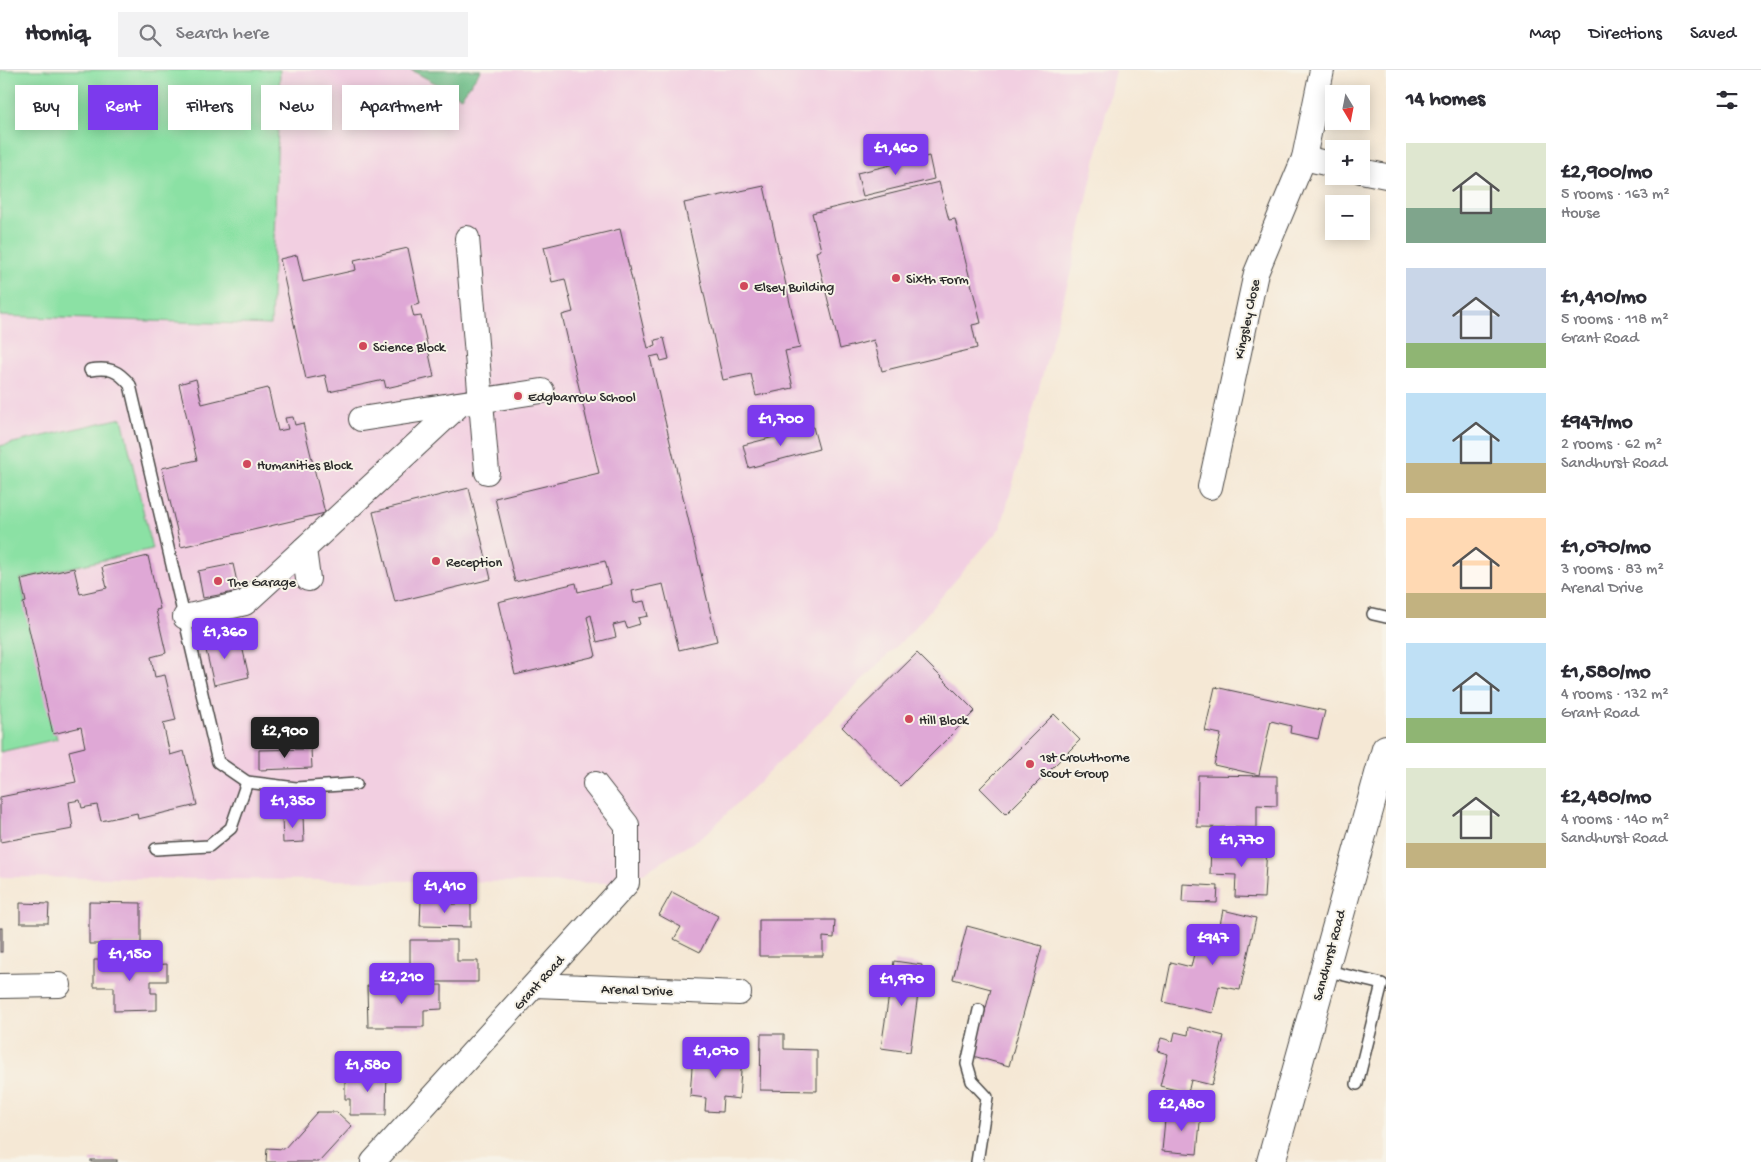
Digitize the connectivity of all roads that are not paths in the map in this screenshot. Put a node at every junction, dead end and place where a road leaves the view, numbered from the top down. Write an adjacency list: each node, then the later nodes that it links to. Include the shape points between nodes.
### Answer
1 (1322, 70): 2 (street, Kingsley Close)
2 (1304, 158): 3 (street); 12 (street, Kingsley Close, via 1256,273)
3 (1325, 163)
4 (1370, 173): 5 (street)
5 (1386, 176)
6 (468, 238): 9 (street)
7 (90, 370): 17 (lane, via 105,367 120,373 130,385)
8 (542, 391): 9 (street)
9 (470, 403): 10 (street); 11 (street); 13 (street)
10 (361, 419)
11 (487, 472)
12 (1210, 487)
13 (304, 549): 14 (street); 17 (street, via 245,603)
14 (308, 579)
15 (1374, 614): 16 (lane)
16 (1386, 617)
17 (185, 618): 19 (lane, via 218,762)
18 (1386, 749): 23 (street, Sandhurst Road)
19 (247, 782): 20 (lane, via 296,788); 22 (lane, via 231,828 209,846)
20 (356, 784)
21 (595, 784): 25 (street, Grant Road, via 627,825 627,883)
22 (156, 849)
23 (1324, 970): 29 (lane, via 1382,984); 32 (street, Sandhurst Road)
24 (59, 985): 26 (street)
25 (535, 985): 27 (street, Arenal Drive); 30 (street, Grant Road)
26 (0, 986)
27 (739, 993)
28 (979, 1010): 31 (lane, via 967,1064 972,1081 987,1097)
29 (1358, 1084)
30 (373, 1162)
31 (978, 1162)
32 (1271, 1162)

